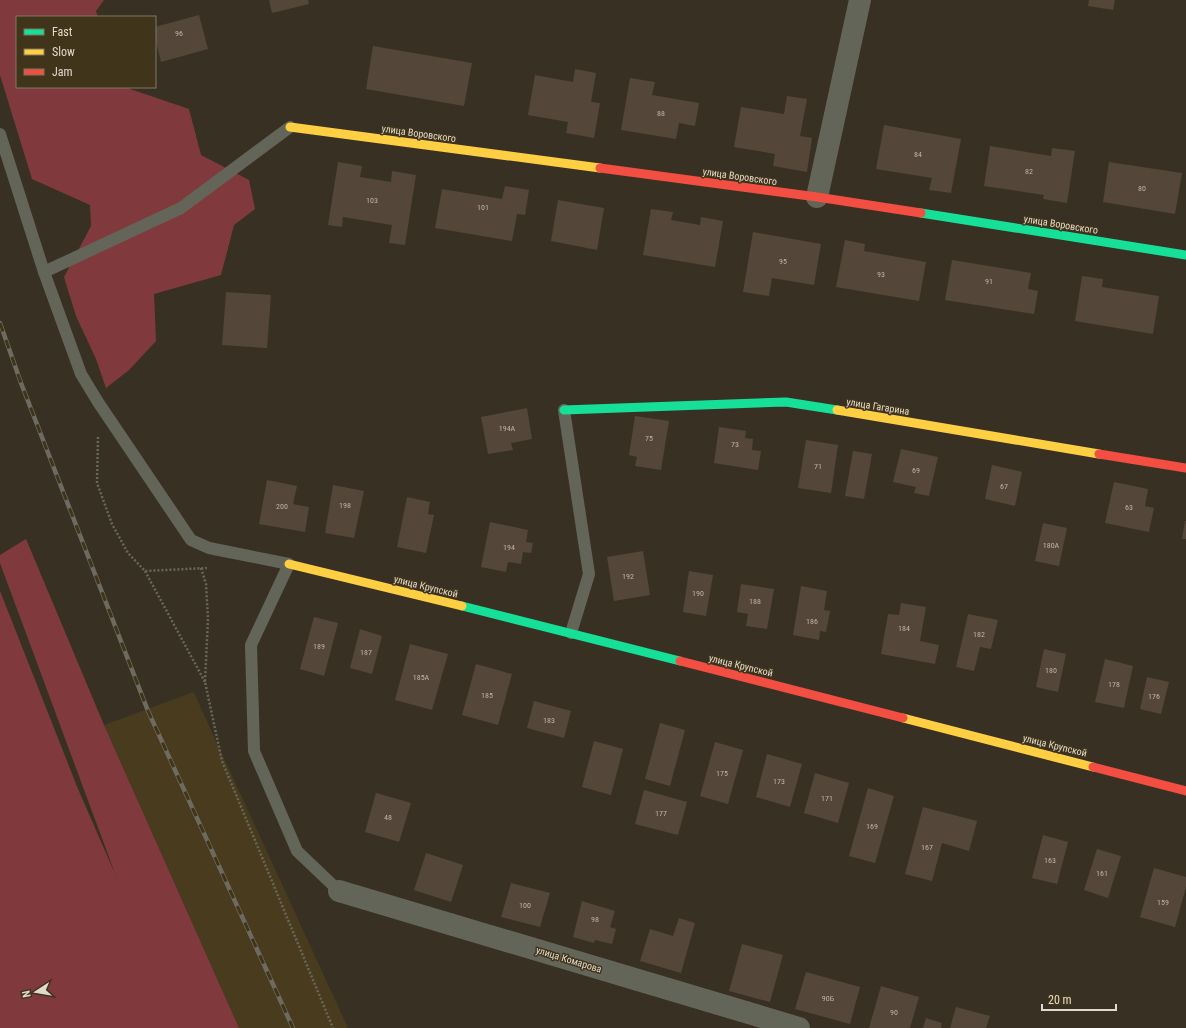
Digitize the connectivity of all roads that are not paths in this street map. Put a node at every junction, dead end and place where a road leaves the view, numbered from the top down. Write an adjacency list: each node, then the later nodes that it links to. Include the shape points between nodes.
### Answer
1 (860, 0): 4 (street)
2 (290, 127): 4 (street, улица Воровского); 6 (lane, via 181,208)
3 (0, 134): 6 (lane)
4 (817, 197): 5 (street, улица Воровского)
5 (1186, 255)
6 (44, 272): 9 (lane, via 81,374 191,540 209,548)
7 (564, 410): 8 (street, улица Гагарина, via 786,402); 10 (lane, via 590,574)
8 (1186, 468)
9 (289, 564): 10 (street, улица Крупской); 12 (lane, via 251,645 254,751 297,851)
10 (571, 632): 11 (street, улица Крупской)
11 (1186, 791)
12 (339, 890): 13 (street, улица Комарова)
13 (799, 1028)

